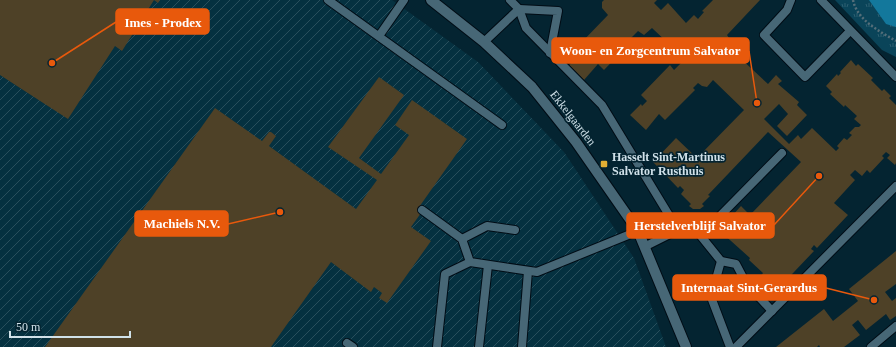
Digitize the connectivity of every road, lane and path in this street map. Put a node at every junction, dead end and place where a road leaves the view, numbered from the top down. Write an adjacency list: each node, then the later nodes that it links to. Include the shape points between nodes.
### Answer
1 (328, 0): 10 (lane)
2 (404, 0): 10 (lane)
3 (432, 0): 12 (street, Ekkelgaarden)
4 (510, 0): 8 (lane)
5 (791, 0): 9 (lane, via 787,10 764,35 805,77)
6 (821, 0): 9 (lane)
7 (853, 0): 11 (path, via 870,26)
8 (518, 9): 12 (lane); 13 (lane, via 526,28); 13 (lane, via 558,11)
9 (850, 31): 14 (lane)
10 (378, 36): 15 (lane)
11 (896, 41)
12 (484, 42): 22 (street, Ekkelgaarden, via 532,87 576,142)
13 (550, 53): 20 (lane, via 602,105)
14 (896, 77)
15 (502, 125)
16 (782, 153): 21 (lane, via 712,224)
17 (896, 186): 29 (lane)
18 (422, 210): 23 (lane)
19 (515, 230): 23 (lane, via 487,226)
20 (678, 230): 21 (lane); 24 (lane)
21 (696, 230): 25 (lane)
22 (638, 231): 24 (street, Ekkelgaarden); 28 (lane, via 537,272)
23 (462, 239): 26 (lane)
24 (644, 247): 34 (street, Ekkelgaarden)
25 (721, 261): 29 (lane, via 736,264 746,284); 35 (lane, via 711,297)
26 (470, 262): 27 (lane); 31 (lane, via 444,274)
27 (488, 265): 28 (lane); 32 (lane)
28 (528, 271): 33 (lane)
29 (772, 311): 36 (lane)
30 (896, 326): 37 (lane)
31 (437, 347)
32 (479, 347)
33 (522, 347)
34 (686, 347)
35 (730, 347)
36 (736, 347)
37 (871, 347)

